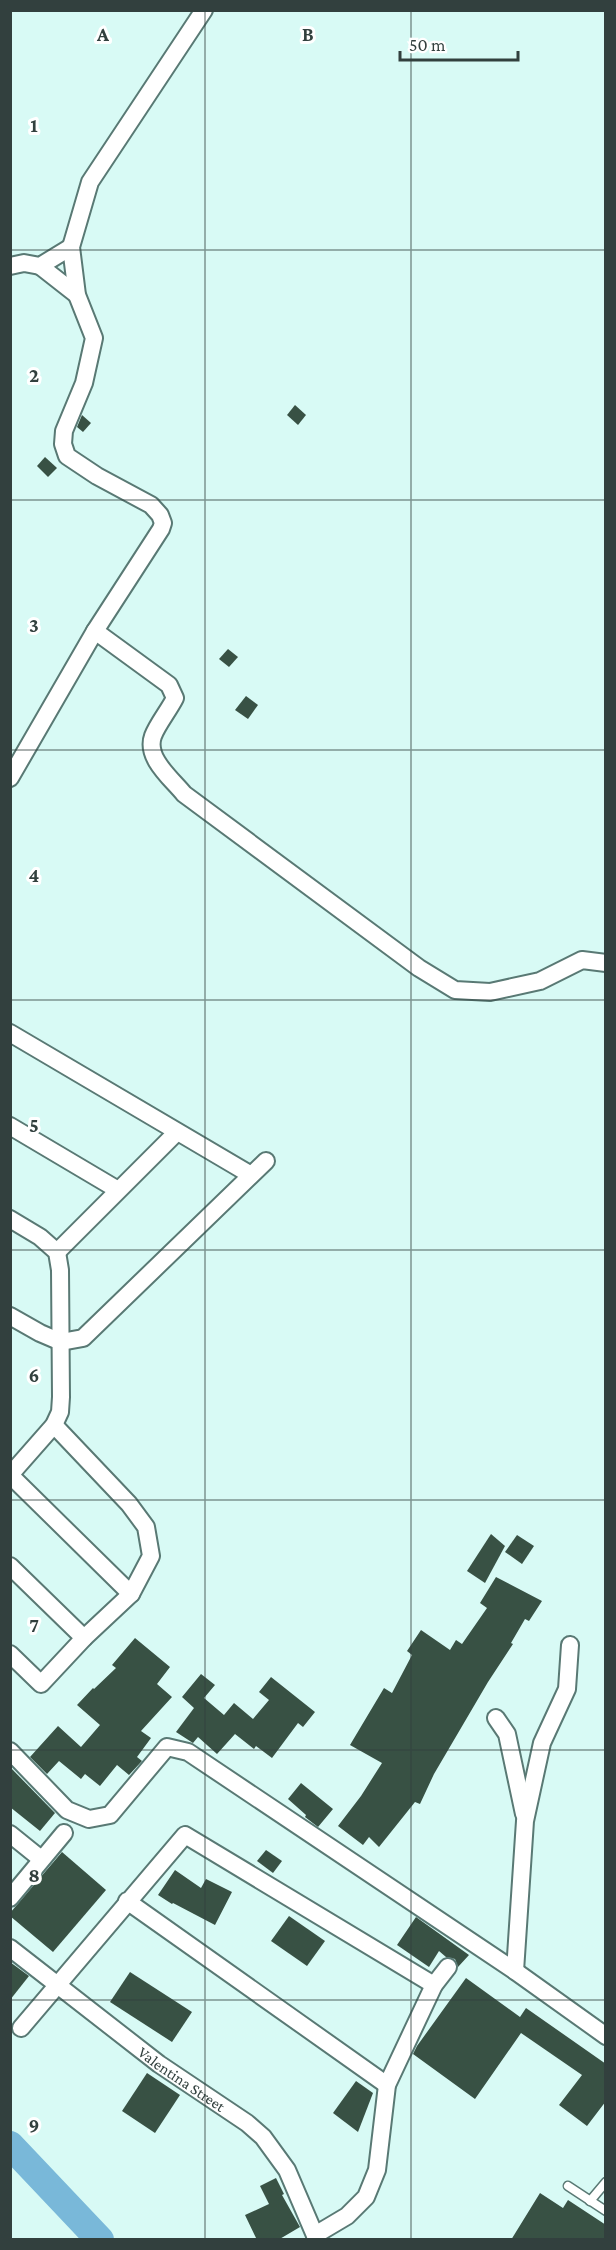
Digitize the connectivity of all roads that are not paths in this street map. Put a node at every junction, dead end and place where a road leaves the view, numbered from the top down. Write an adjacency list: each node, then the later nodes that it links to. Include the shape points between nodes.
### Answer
1 (204, 10): 2 (street, via 90,182)
2 (71, 247): 4 (street); 5 (street)
3 (10, 266): 4 (street)
4 (40, 266): 5 (street)
5 (77, 295): 6 (street, via 94,338 84,383 64,430 67,456 151,505 163,523)
6 (95, 631): 7 (street); 8 (street, via 169,685 175,698 153,736 152,748 157,762 184,794 419,968 455,990 490,992 540,981 582,960)
7 (10, 778)
8 (606, 963)
9 (10, 1033): 11 (street)
10 (10, 1126): 14 (street)
11 (177, 1132): 13 (street); 14 (street)
12 (266, 1161): 13 (street)
13 (251, 1175): 18 (street, via 82,1338)
14 (118, 1190): 16 (street)
15 (10, 1219): 16 (street)
16 (57, 1252): 18 (street)
17 (10, 1316): 18 (street)
18 (61, 1342): 19 (street, via 62,1397)
19 (54, 1425): 21 (street, via 129,1503 146,1527 151,1556); 21 (street, via 10,1475)
20 (10, 1566): 22 (street)
21 (131, 1594): 22 (street)
22 (84, 1638): 24 (street, via 41,1684)
23 (570, 1645): 27 (street, via 567,1689 542,1743)
24 (10, 1654)
25 (496, 1718): 27 (street, via 507,1734)
26 (10, 1751): 35 (street, via 67,1810 89,1819 110,1815 167,1746 188,1752)
27 (525, 1821): 35 (street)
28 (64, 1833): 30 (street)
29 (10, 1834): 30 (street)
30 (41, 1859): 31 (street)
31 (10, 1898)
32 (127, 1901): 36 (street, via 185,1835); 37 (street); 40 (street)
33 (10, 1948): 37 (street, Valentina Street)
34 (448, 1966): 36 (street)
35 (515, 1971): 39 (street)
36 (434, 1985): 40 (street)
37 (58, 1986): 38 (street); 45 (street, Valentina Street, via 263,2137 287,2170)
38 (21, 2028)
39 (606, 2036)
40 (387, 2085): 45 (street, via 377,2170 366,2197)
41 (606, 2182): 43 (lane)
42 (568, 2186): 43 (lane)
43 (590, 2201): 44 (lane)
44 (606, 2211)
45 (316, 2237)

